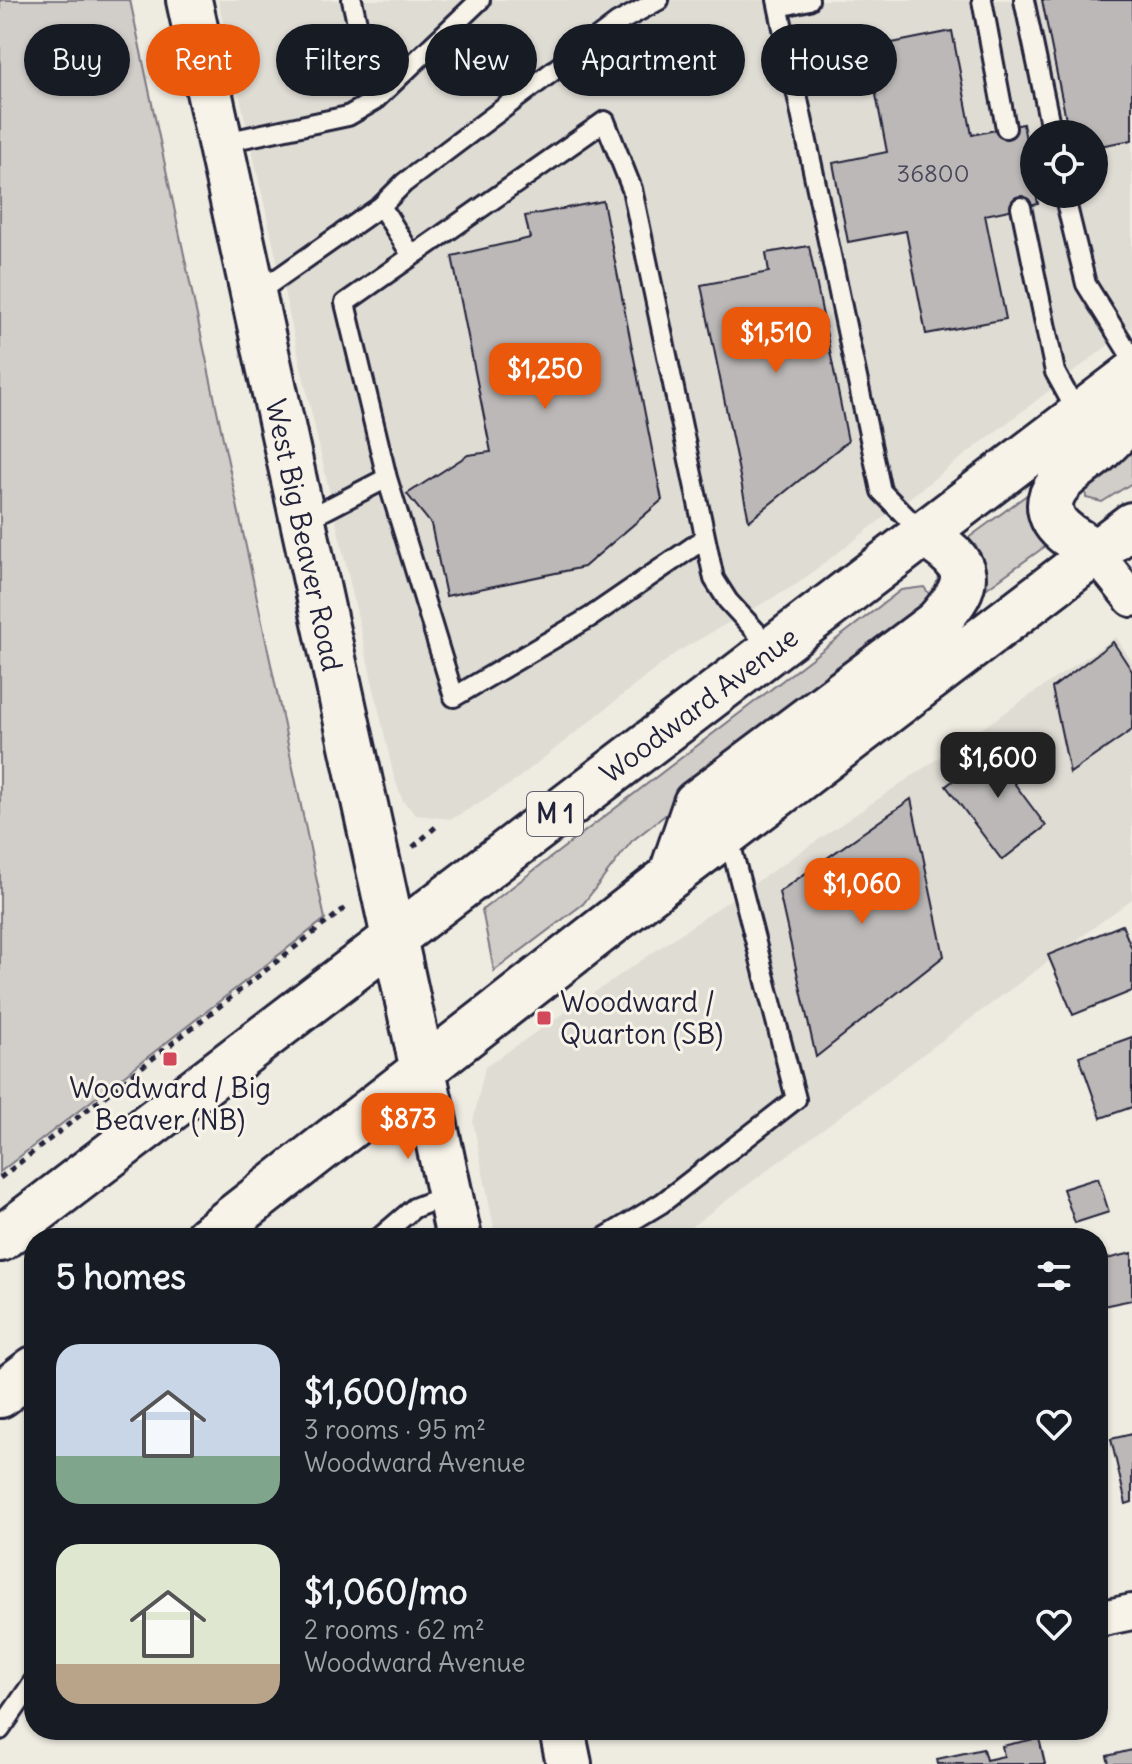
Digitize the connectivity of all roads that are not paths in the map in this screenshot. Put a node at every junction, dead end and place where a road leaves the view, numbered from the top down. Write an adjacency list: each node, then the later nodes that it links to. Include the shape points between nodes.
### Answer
1 (189, 0): 12 (main road, West Big Beaver Road)
2 (352, 0): 9 (lane)
3 (480, 0): 9 (lane)
4 (659, 0): 13 (lane, via 617,23 404,183)
5 (809, 0): 8 (lane)
6 (982, 0): 11 (lane)
7 (1024, 0): 10 (lane)
8 (778, 4): 25 (lane, via 881,491)
9 (374, 101): 12 (lane, via 348,116)
10 (1049, 120)
11 (1006, 128)
12 (220, 143): 17 (main road, West Big Beaver Road)
13 (381, 206): 16 (lane); 17 (lane)
14 (1021, 208): 21 (lane, via 1055,372)
15 (1067, 208): 18 (lane, via 1086,284)
16 (412, 256): 22 (lane, via 345,303); 26 (lane, via 605,121 632,189)
17 (253, 296): 23 (main road, West Big Beaver Road)
18 (1132, 358)
19 (1132, 375): 21 (main road, Woodward Avenue / M 1)
20 (1132, 415): 27 (main road, via 1096,453 1060,480 1053,496 1053,517 1063,531)
21 (1079, 416): 25 (main road, Woodward Avenue / M 1)
22 (387, 478): 23 (lane); 26 (lane, via 454,697 592,616)
23 (301, 522): 31 (main road, West Big Beaver Road)
24 (1132, 525): 27 (main road)
25 (924, 535): 29 (main road, Woodward Avenue / M 1); 30 (main road, via 953,556 962,570 960,596)
26 (704, 539): 29 (lane, via 714,579)
27 (1095, 553): 28 (street); 30 (main road)
28 (1132, 599)
29 (773, 650): 31 (main road, Woodward Avenue / M 1)
30 (721, 811): 32 (main road, via 696,803 671,876); 37 (lane, via 796,1099 662,1203)
31 (392, 937): 32 (main road, West Big Beaver Road); 38 (main road, Woodward Avenue / M 1)
32 (423, 1070): 33 (main road, West Big Beaver Road); 34 (main road)
33 (450, 1194): 35 (lane, via 414,1208); 36 (main road, West Big Beaver Road)
34 (220, 1228)
35 (391, 1228)
36 (457, 1228)
37 (621, 1228)
38 (0, 1239)
39 (24, 1377): 40 (main road)
40 (0, 1395)
41 (1132, 1612): 42 (street)
42 (1108, 1617)
43 (24, 1695): 44 (lane)
44 (0, 1730)

